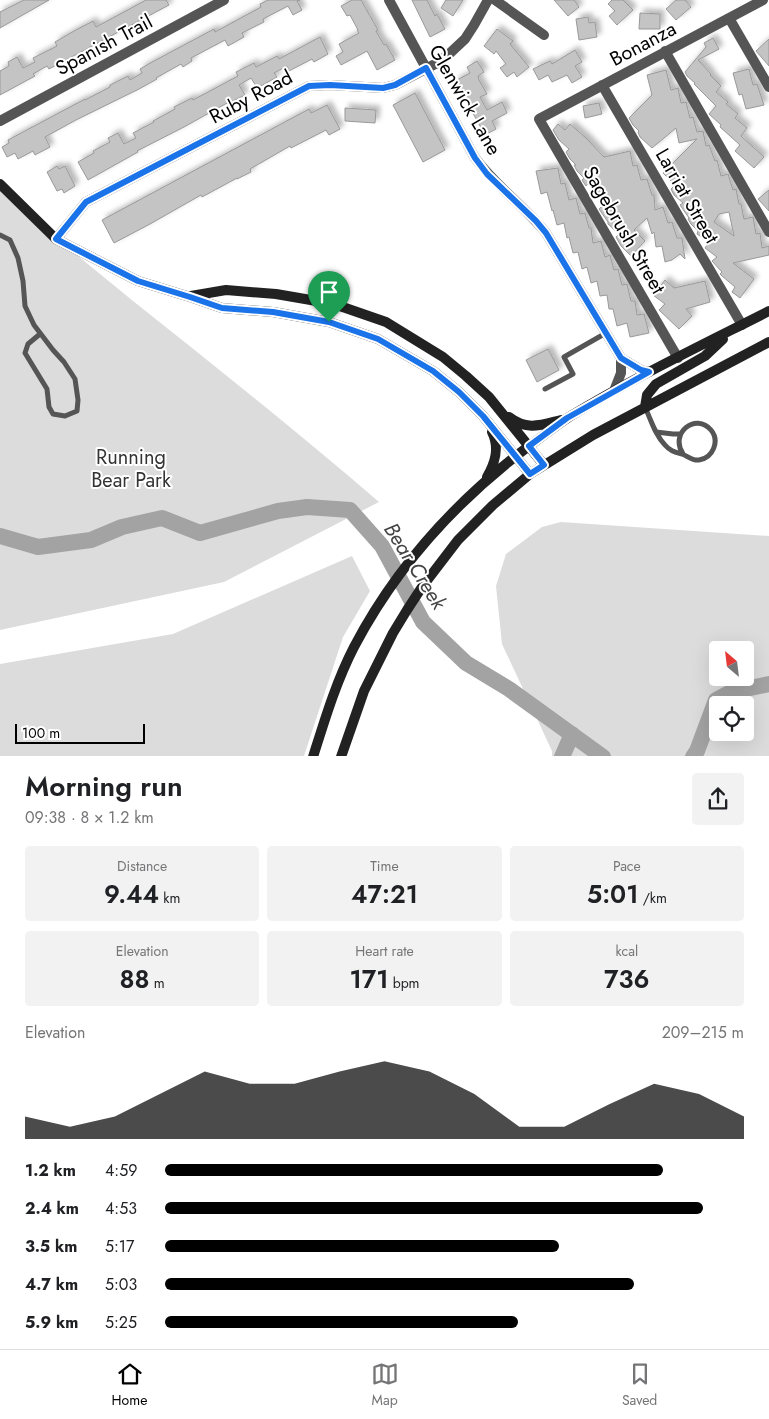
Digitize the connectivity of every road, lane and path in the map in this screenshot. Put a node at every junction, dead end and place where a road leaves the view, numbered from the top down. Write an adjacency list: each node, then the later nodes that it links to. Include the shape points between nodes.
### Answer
1 (224, 0): 13 (street, Spanish Trail)
2 (389, 0): 9 (street, Glenwick Lane)
3 (488, 0): 9 (street, Ruby Road, via 464,39 449,54)
4 (495, 0): 7 (street)
5 (763, 0): 6 (street, Bonanza)
6 (729, 18): 8 (street, Bonanza); 11 (street)
7 (544, 35)
8 (665, 52): 10 (street, Bonanza); 15 (street)
9 (426, 68): 17 (street, Ruby Road, via 383,88 309,86 86,202); 23 (street, Glenwick Lane, via 475,158 546,233)
10 (602, 85): 12 (street, Bonanza); 20 (street, Larriat Street)
11 (769, 87)
12 (540, 119): 26 (street, Sagebrush Street)
13 (0, 121)
14 (0, 184): 17 (main road)
15 (769, 232)
16 (0, 235): 22 (lane, via 10,240 18,258 25,306)
17 (56, 239): 18 (main road, via 138,281)
18 (190, 297): 31 (main road, via 226,290 276,294 334,304 386,322 442,357 472,381); 32 (main road, via 222,308 273,312 329,322 378,339 433,371)
19 (769, 311): 20 (main road)
20 (742, 325): 21 (main road)
21 (730, 331): 26 (main road); 30 (main road, via 705,356 656,384 647,395)
22 (40, 334): 22 (lane, via 75,379 76,411 66,416 53,414 47,389 25,353 28,344)
23 (606, 334): 25 (street, Glenwick Lane); 28 (lane, via 564,357 573,374)
24 (769, 342): 30 (main road)
25 (621, 358): 27 (street, Glenwick Lane); 29 (street, via 621,373)
26 (678, 358): 27 (main road)
27 (649, 372): 29 (main road)
28 (545, 389)
29 (614, 391): 33 (main road)
30 (645, 407): 34 (lane); 39 (main road)
31 (497, 408): 33 (main road, via 517,423 529,426); 36 (main road)
32 (483, 416): 38 (main road); 41 (main road, via 496,444 494,465)
33 (567, 418): 36 (main road)
34 (656, 432): 35 (lane); 37 (lane, via 666,446 675,453)
35 (680, 434): 37 (lane); 37 (lane, via 691,424 704,424 710,428 715,440 713,451 704,458 693,460)
36 (529, 446): 38 (main road); 39 (main road)
37 (683, 454)
38 (516, 456): 40 (main road); 41 (main road)
39 (544, 465): 40 (main road)
40 (530, 474): 43 (main road, via 458,540 422,587 393,633 364,691)
41 (485, 482): 42 (main road, via 442,522 381,601 338,682)
42 (313, 756)
43 (341, 756)

